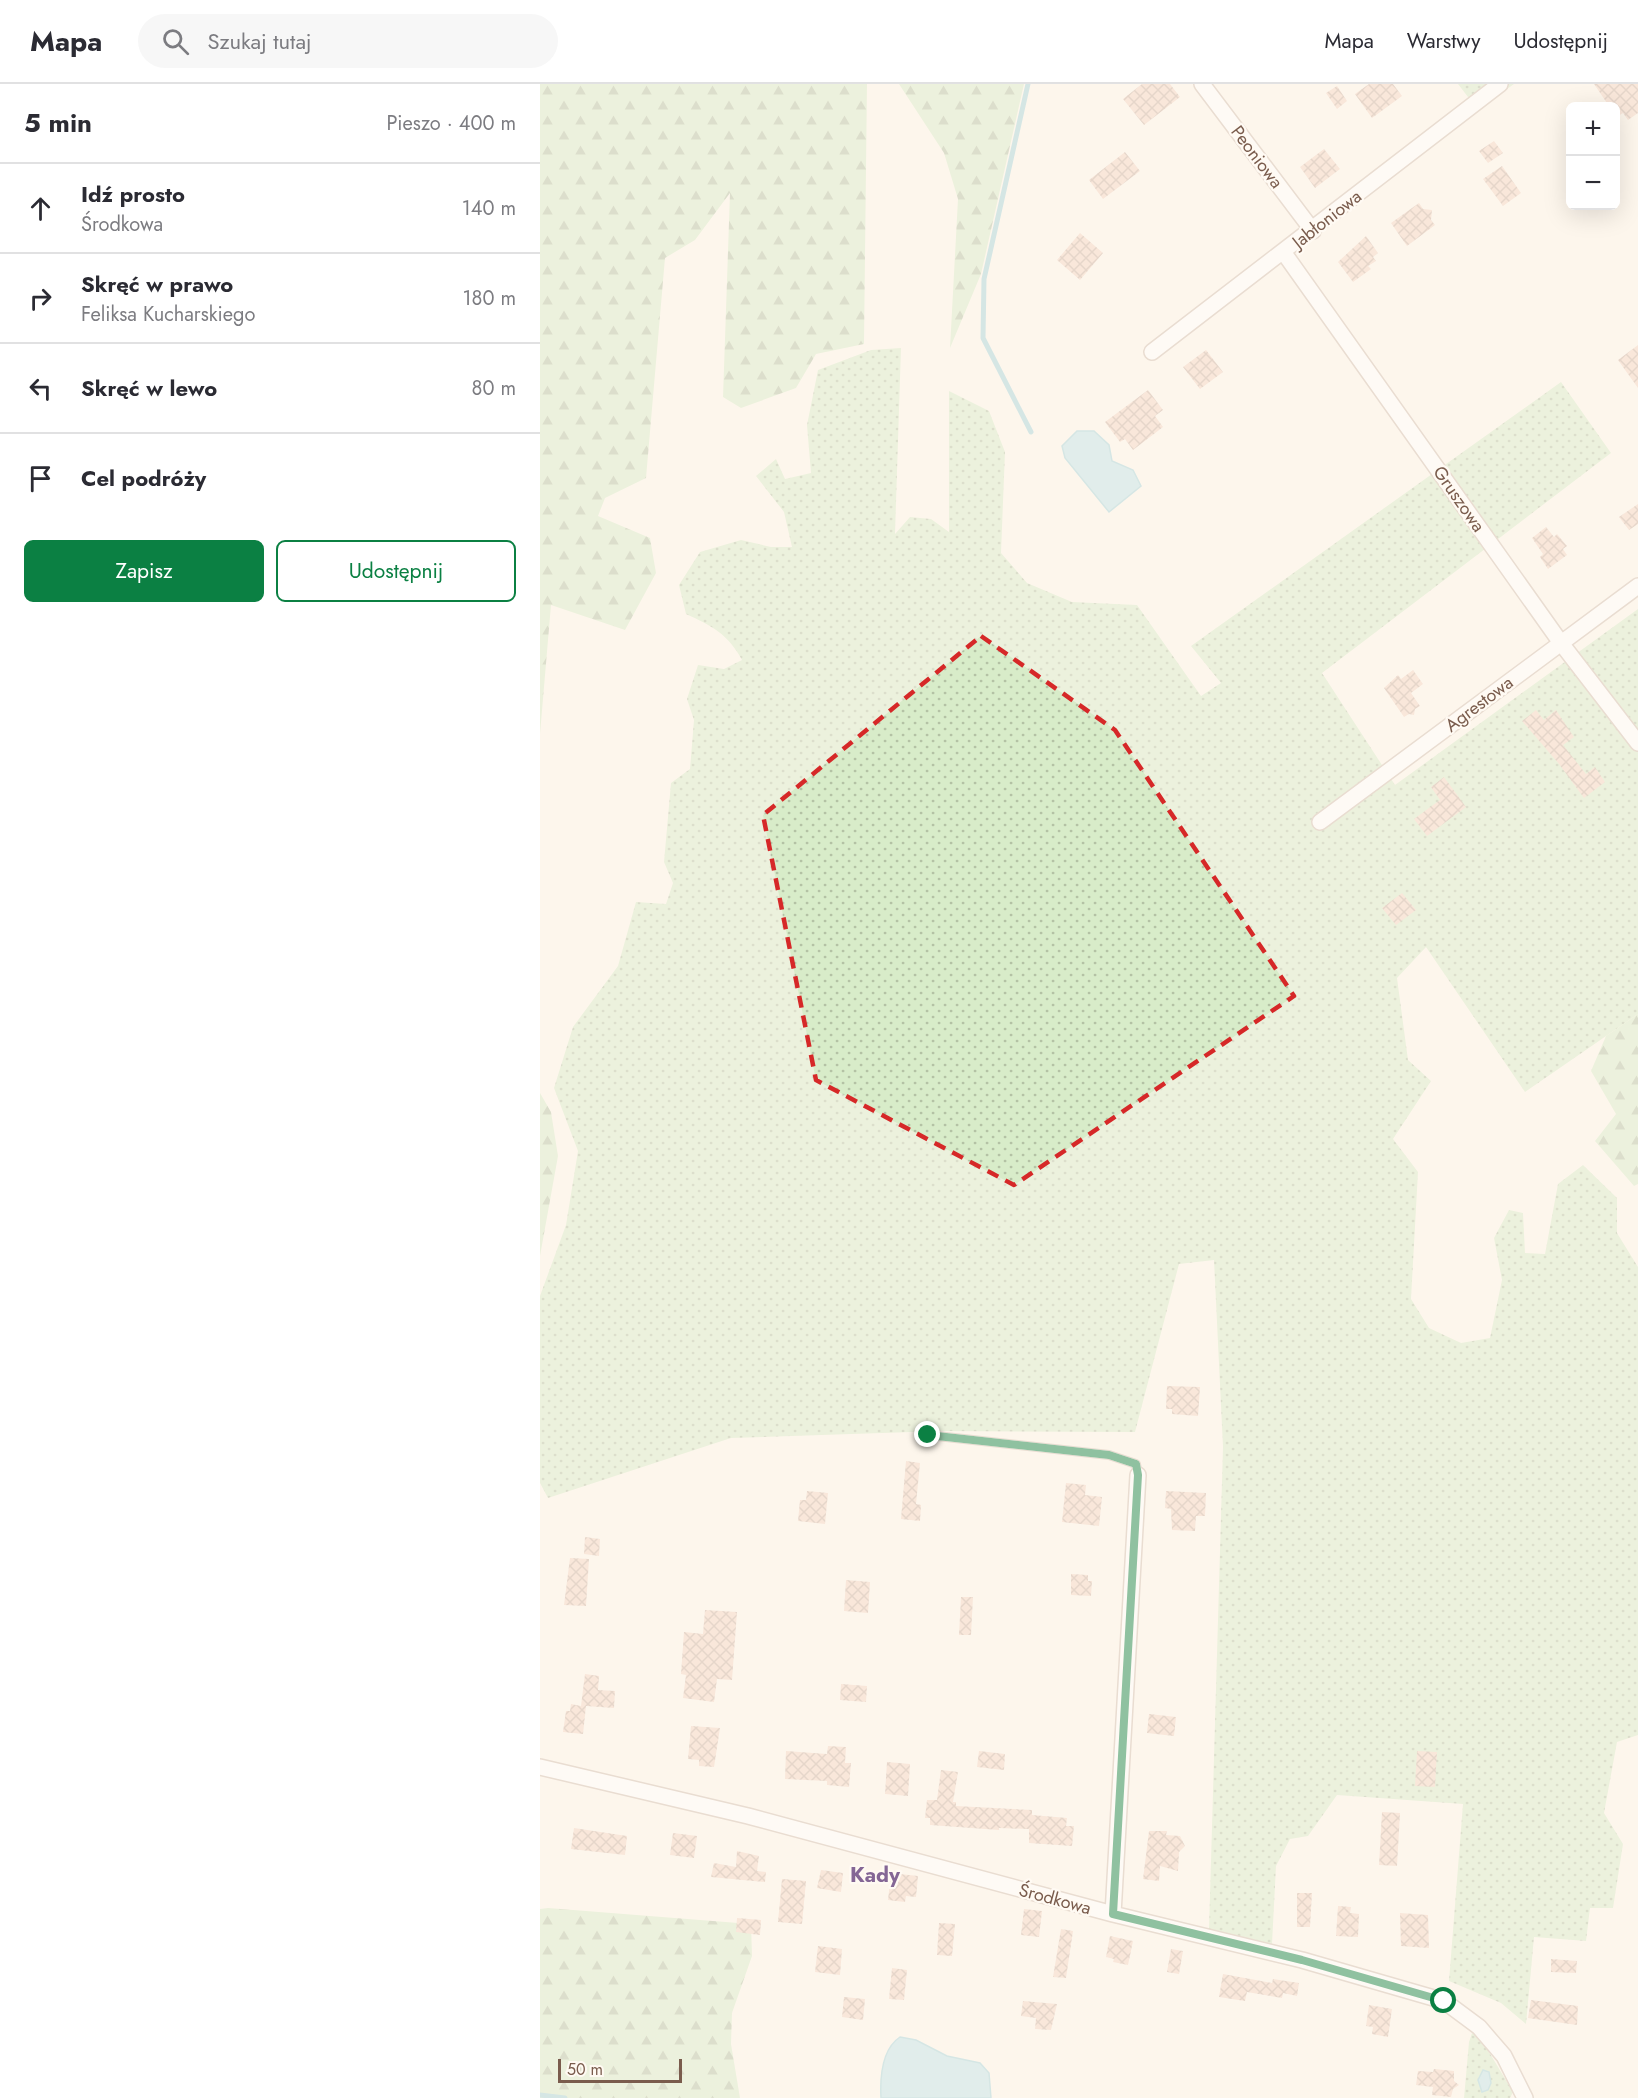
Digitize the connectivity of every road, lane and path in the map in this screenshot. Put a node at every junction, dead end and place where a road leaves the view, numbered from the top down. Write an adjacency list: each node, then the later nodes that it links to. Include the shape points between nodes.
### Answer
1 (1202, 84): 3 (street, Peoniowa)
2 (1500, 84): 3 (street, Jabłoniowa)
3 (1313, 231): 4 (street, Jabłoniowa)
4 (1284, 253): 5 (street, Jabłoniowa); 7 (street, Gruszowa)
5 (1152, 352)
6 (1638, 586): 7 (street, Agrestowa)
7 (1561, 643): 8 (street, Gruszowa); 9 (street, Agrestowa)
8 (1638, 743)
9 (1320, 822)
10 (928, 1435): 11 (lane, via 1115,1456 1136,1464)
11 (1138, 1475): 13 (street)
12 (540, 1767): 13 (street, Środkowa, via 744,1815)
13 (1113, 1914): 14 (street, Środkowa, via 1302,1960 1444,2001 1479,2027 1504,2056)
14 (1525, 2098)

